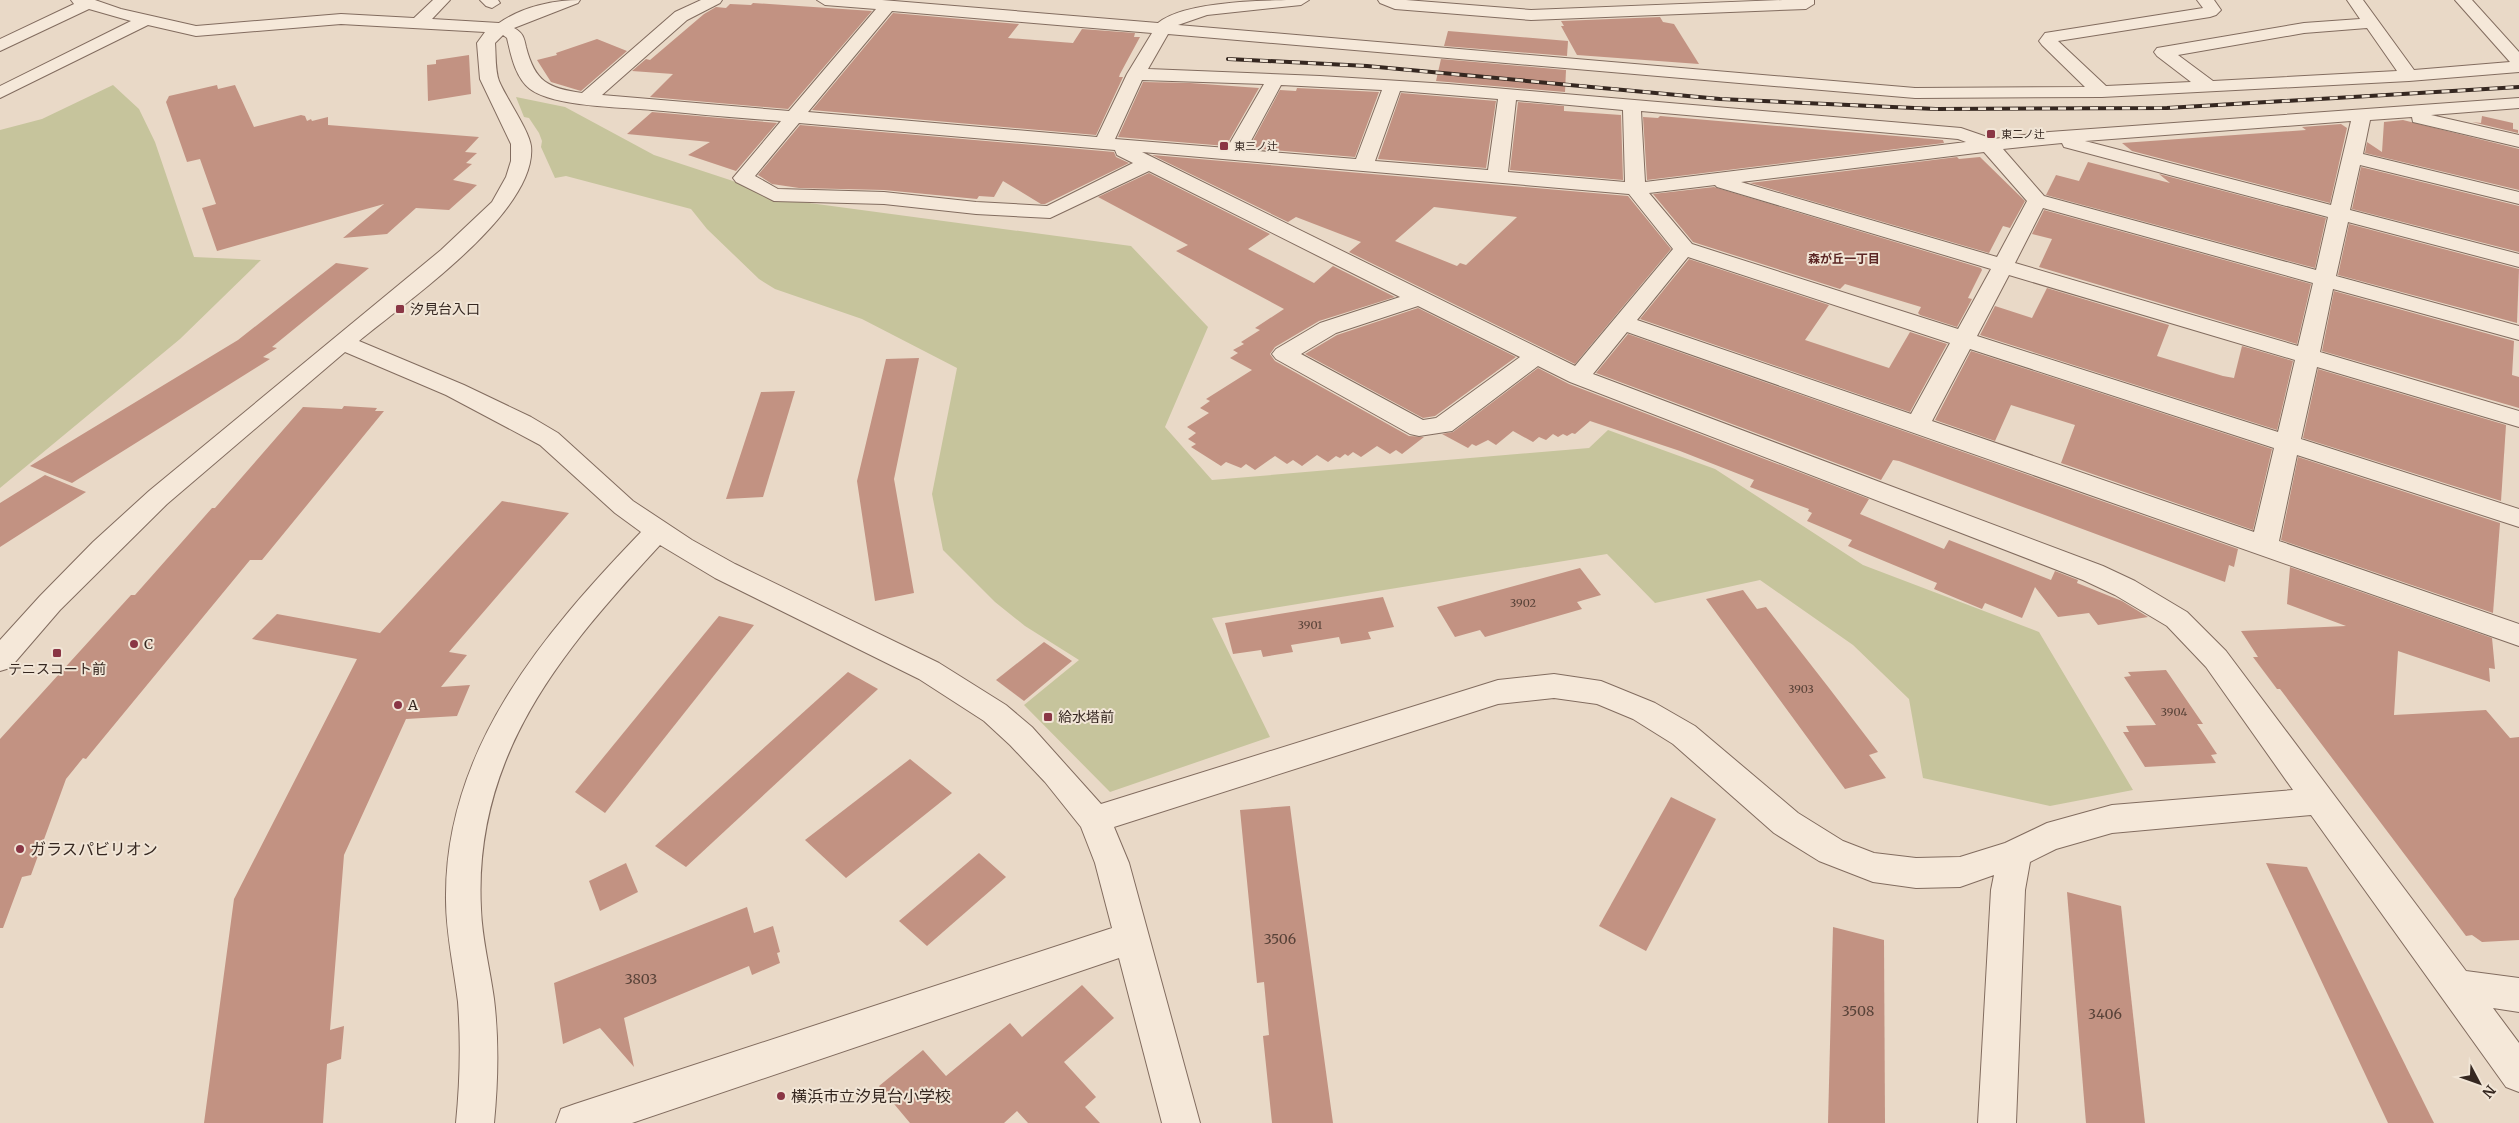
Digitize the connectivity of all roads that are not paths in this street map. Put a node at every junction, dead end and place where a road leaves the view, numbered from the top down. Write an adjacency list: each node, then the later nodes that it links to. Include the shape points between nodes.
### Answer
1 (442, 0): 16 (street)
2 (572, 0): 12 (street)
3 (714, 0): 31 (street, via 681,16)
4 (824, 0): 13 (street)
5 (1301, 0): 19 (street, via 1206,10 1172,21)
6 (1386, 0): 14 (street, via 1395,4 1531,15)
7 (1806, 0): 14 (street, via 1806,4)
8 (2205, 0): 28 (street, via 2212,10 2210,12 2051,37 2048,41)
9 (2354, 0): 17 (street)
10 (2463, 0): 21 (street)
11 (84, 2): 15 (street); 20 (street)
12 (550, 4): 18 (street)
13 (888, 6): 19 (street); 36 (street)
14 (1615, 6)
15 (146, 20): 16 (street, via 196,31 341,19); 29 (street)
16 (419, 22): 18 (street)
17 (2370, 23): 24 (street); 27 (street, via 2304,28 2163,52)
18 (502, 28): 31 (street, via 515,35 526,76 537,86); 59 (street, via 486,42 489,79 521,144 520,170 491,216 473,234)
19 (1161, 29): 23 (street); 28 (street, via 1860,90 1915,93)
20 (0, 46)
21 (2519, 62)
22 (2519, 67): 24 (street)
23 (1136, 74): 25 (street); 39 (street)
24 (2409, 76): 27 (street)
25 (1275, 80): 26 (street); 41 (street)
26 (1393, 86): 30 (street); 44 (street)
27 (2208, 86): 28 (street)
28 (2102, 92)
29 (0, 94)
30 (1508, 96): 33 (street); 45 (street)
31 (586, 99): 36 (street)
32 (2519, 104): 34 (street)
33 (1632, 105): 40 (street, via 1961,134); 47 (street)
34 (2392, 112): 35 (street); 38 (street)
35 (2362, 114): 37 (street); 42 (street)
36 (795, 117): 39 (street); 43 (street, via 743,178 774,195 884,198 1050,212)
37 (2049, 138): 40 (street); 50 (street)
38 (2519, 141)
39 (1107, 144): 41 (street); 43 (street)
40 (1988, 144): 46 (street); 49 (street)
41 (1234, 155): 44 (street)
42 (2352, 157): 48 (street); 50 (street)
43 (1149, 163): 55 (street)
44 (1363, 166): 45 (street)
45 (1497, 178): 47 (street)
46 (1716, 180): 47 (street); 53 (street)
47 (1635, 189): 51 (street)
48 (2519, 198)
49 (2037, 200): 53 (street); 54 (street)
50 (2339, 214): 52 (street); 54 (street)
51 (1684, 249): 56 (street); 58 (street)
52 (2519, 261)
53 (2003, 266): 58 (street); 60 (street)
54 (2325, 280): 57 (street); 60 (street)
55 (1419, 298): 61 (street); 61 (street, via 1328,328 1284,354 1419,428 1443,425)
56 (1623, 324): 62 (street); 64 (street)
57 (2519, 333)
58 (1963, 339): 64 (street); 65 (street)
59 (345, 343): 67 (street, via 522,422 549,439 624,507); 70 (street, via 151,503 91,560)
60 (2308, 356): 63 (street); 65 (street)
61 (1536, 357): 62 (street)
62 (1578, 377): 71 (street, via 2044,554 2147,600 2177,619 2216,659)
63 (2519, 419)
64 (1918, 425): 68 (street)
65 (2288, 444): 66 (street); 68 (street)
66 (2519, 518)
67 (658, 531): 72 (street, via 725,571 878,645 960,689 995,713 1020,736); 78 (street, via 555,647 522,691 498,736 478,789 466,842 463,899 477,1014)
68 (2264, 547): 69 (street)
69 (2519, 635)
70 (0, 660)
71 (2320, 801): 73 (street, via 2112,819 2047,837); 75 (street)
72 (1095, 820): 73 (street, via 1498,692 1554,686 1601,694 1651,714 1684,734 1786,823 1831,851 1873,867 1916,873 1960,872); 74 (street, via 1112,863)
73 (2015, 854): 81 (street, via 2008,890)
74 (1131, 938): 79 (street); 80 (street)
75 (2456, 987): 76 (street); 77 (street)
76 (2519, 995)
77 (2519, 1074)
78 (475, 1123)
79 (575, 1123)
80 (1181, 1123)
81 (1997, 1123)

